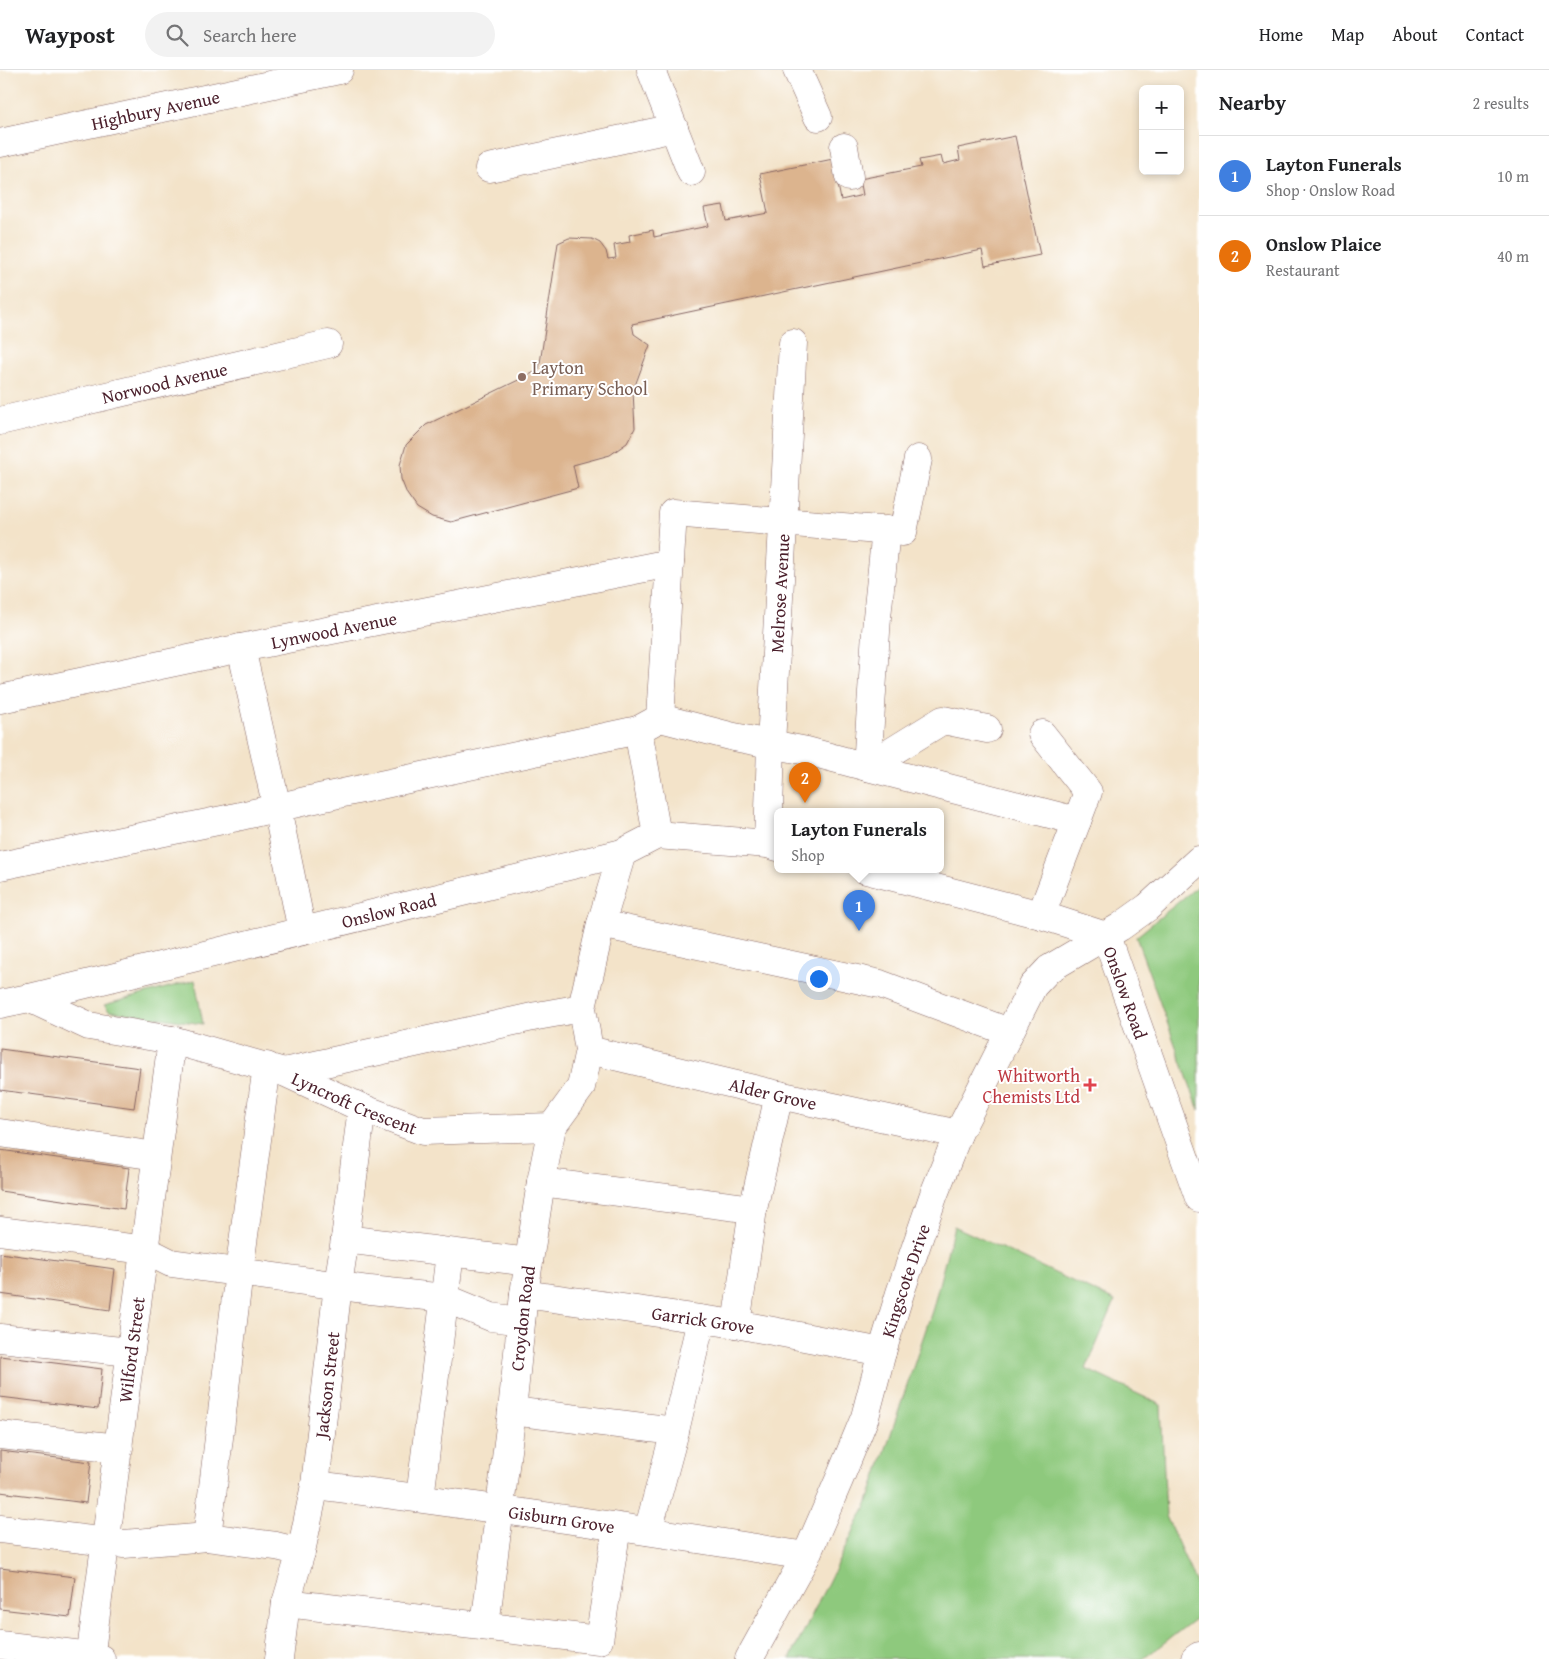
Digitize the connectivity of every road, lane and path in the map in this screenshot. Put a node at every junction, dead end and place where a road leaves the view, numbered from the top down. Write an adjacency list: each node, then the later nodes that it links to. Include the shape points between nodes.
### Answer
1 (339, 70): 6 (street, Highbury Avenue)
2 (651, 70): 5 (street)
3 (797, 70): 4 (street)
4 (818, 118)
5 (674, 128): 8 (street); 9 (street)
6 (0, 143)
7 (844, 147): 10 (street)
8 (489, 168)
9 (690, 172)
10 (849, 177)
11 (793, 343): 15 (street, Melrose Avenue)
12 (328, 344): 13 (street, Norwood Avenue)
13 (0, 420)
14 (918, 459): 16 (street, via 903,532)
15 (782, 522): 16 (street); 17 (street, via 673,513); 23 (street, Melrose Avenue)
16 (886, 530): 24 (street)
17 (670, 563): 18 (street, Lynwood Avenue); 20 (street)
18 (241, 648): 19 (street, Lynwood Avenue); 25 (street)
19 (0, 699)
20 (649, 724): 23 (street); 25 (street); 27 (street)
21 (987, 729): 24 (street, via 943,720)
22 (1042, 734): 26 (street, via 1088,792)
23 (771, 744): 24 (street); 28 (street, Melrose Avenue)
24 (867, 767): 26 (street)
25 (277, 808): 31 (street); 35 (street)
26 (1077, 820): 33 (street)
27 (657, 835): 28 (street); 29 (street, Onslow Road)
28 (773, 846)
29 (622, 853): 34 (street); 35 (street, Onslow Road)
30 (1199, 860): 36 (street, Kingscote Drive, via 1148,907)
31 (0, 866)
32 (878, 873): 33 (street, Onslow Road)
33 (1041, 915): 36 (street, Onslow Road)
34 (601, 924): 39 (street); 40 (street, via 880,984)
35 (302, 932): 37 (street, Onslow Road)
36 (1106, 936): 40 (street, Kingscote Drive, via 1049,968 1033,986); 51 (street, Onslow Road)
37 (29, 998): 38 (street, Onslow Road); 41 (street, Lyncroft Crescent, via 89,1026)
38 (0, 1004)
39 (582, 1008): 42 (street); 43 (street)
40 (1009, 1032): 48 (street, Kingscote Drive)
41 (172, 1040): 43 (street, Lyncroft Crescent); 49 (street, Wilford Street)
42 (588, 1050): 44 (street, Alder Grove); 46 (street, via 581,1087)
43 (276, 1069): 45 (street, Lyncroft Crescent); 58 (street)
44 (779, 1095): 48 (street, Alder Grove); 52 (street)
45 (362, 1108): 46 (street, Lyncroft Crescent, via 423,1131); 54 (street, Jackson Street)
46 (552, 1127): 50 (street, Croydon Road)
47 (0, 1133): 49 (street)
48 (958, 1134): 67 (street, Kingscote Drive, via 934,1194)
49 (156, 1156): 55 (street, Wilford Street)
50 (541, 1182): 52 (street); 57 (street, Croydon Road)
51 (1199, 1198)
52 (753, 1209): 64 (street)
53 (0, 1231): 55 (street)
54 (345, 1239): 56 (street); 59 (street, Jackson Street)
55 (145, 1250): 58 (street, via 171,1263); 66 (street, Wilford Street)
56 (450, 1253): 57 (street); 61 (street)
57 (530, 1262): 60 (street, Croydon Road)
58 (239, 1272): 59 (street); 78 (street)
59 (338, 1286): 61 (street); 72 (street, Jackson Street)
60 (524, 1294): 62 (street, Garrick Grove); 63 (street, Croydon Road)
61 (445, 1298): 63 (street, via 491,1317); 73 (street)
62 (702, 1320): 64 (street, Garrick Grove); 69 (street)
63 (521, 1321): 68 (street, Croydon Road)
64 (736, 1324): 67 (street, Garrick Grove)
65 (0, 1338): 66 (street)
66 (130, 1352): 71 (street, Wilford Street)
67 (882, 1352): 81 (street, Kingscote Drive, via 865,1417)
68 (512, 1412): 69 (street); 74 (street, Croydon Road)
69 (675, 1431): 77 (street)
70 (0, 1435): 71 (street)
71 (119, 1448): 79 (street, Wilford Street)
72 (315, 1485): 73 (street, Gisburn Grove); 80 (street, Jackson Street)
73 (420, 1498): 74 (street, Gisburn Grove)
74 (499, 1510): 75 (street, Gisburn Grove); 83 (street, Croydon Road)
75 (617, 1527): 77 (street, Gisburn Grove); 83 (street, via 599,1640)
76 (0, 1529): 79 (street)
77 (648, 1530): 81 (street, Gisburn Grove)
78 (207, 1537): 79 (street); 80 (street)
79 (105, 1543): 86 (street, Wilford Street)
80 (301, 1552): 82 (street, Jackson Street)
81 (806, 1556): 88 (street, Kingscote Drive)
82 (286, 1603): 83 (street); 87 (street, Jackson Street)
83 (484, 1626)
84 (0, 1645): 86 (street)
85 (1199, 1656): 89 (street)
86 (94, 1658)
87 (279, 1659)
88 (749, 1659)
89 (1195, 1659)

